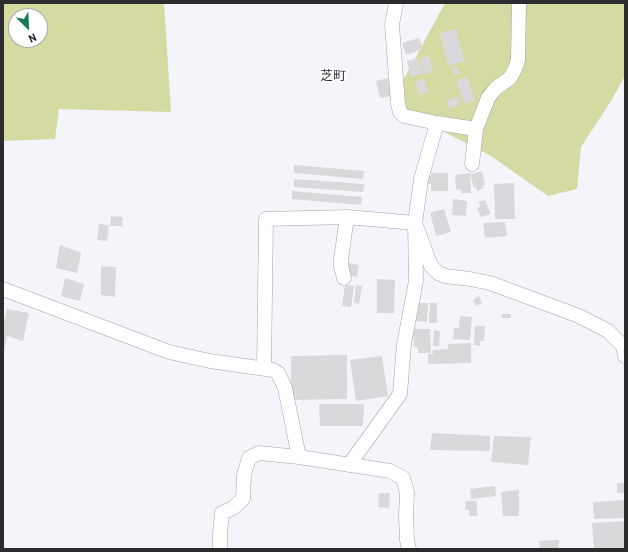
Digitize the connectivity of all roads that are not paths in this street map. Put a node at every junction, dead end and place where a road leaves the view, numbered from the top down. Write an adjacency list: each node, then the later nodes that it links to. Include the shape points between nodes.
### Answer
1 (396, 3): 3 (street, via 392,25 400,112 404,116)
2 (519, 3): 4 (street, via 518,60 515,69 510,78 496,88 488,98)
3 (437, 123): 4 (street); 7 (street, via 421,179)
4 (476, 129): 5 (street)
5 (472, 164)
6 (347, 217): 7 (street); 8 (street, via 341,259); 11 (street, via 266,219)
7 (415, 223): 10 (street, via 431,266 438,273 490,283 579,316 608,331 623,346); 13 (street, via 416,281 404,344 400,394)
8 (344, 278)
9 (3, 289): 11 (street, via 168,352)
10 (625, 356)
11 (264, 368): 12 (street, via 278,373 285,388)
12 (299, 458): 13 (street); 14 (street, via 259,453 248,458 243,499 222,513)
13 (349, 464): 15 (street, via 390,471 403,478 407,492)
14 (220, 549)
15 (409, 549)

